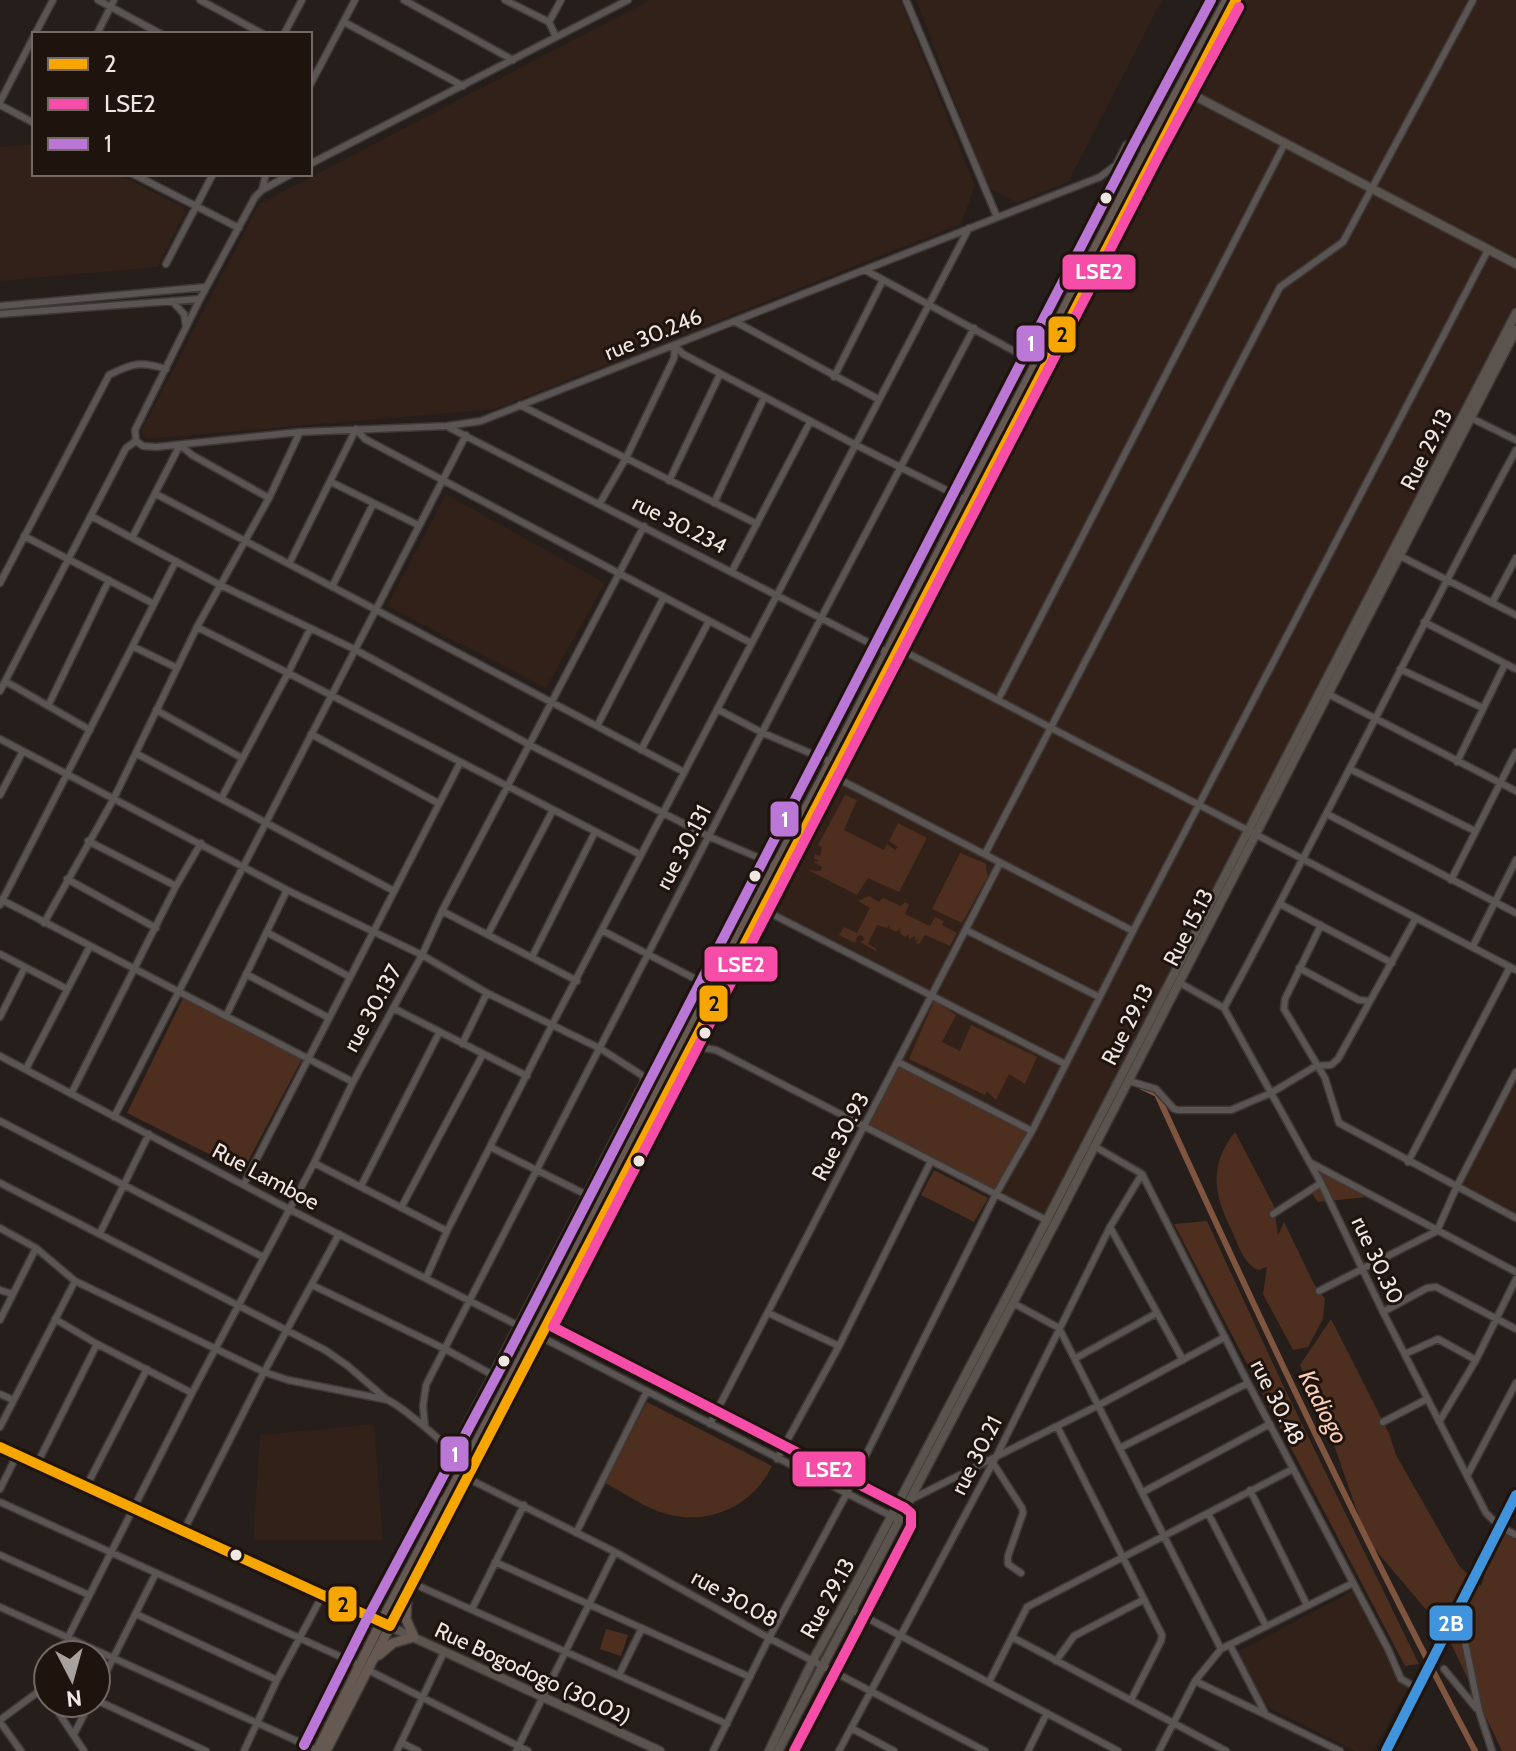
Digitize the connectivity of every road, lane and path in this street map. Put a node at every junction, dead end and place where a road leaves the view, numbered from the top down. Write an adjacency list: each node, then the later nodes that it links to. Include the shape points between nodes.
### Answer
1 (53, 0): 18 (street)
2 (98, 0): 14 (street)
3 (200, 0): 21 (street)
4 (301, 0): 22 (street)
5 (355, 0): 16 (street)
6 (505, 0): 17 (street)
7 (561, 0): 17 (street)
8 (628, 0): 15 (street)
9 (906, 0): 42 (street)
10 (1227, 0): 28 (main road)
11 (1236, 0): 29 (main road)
12 (1473, 0): 40 (street)
13 (408, 1): 25 (street)
14 (112, 4): 19 (street); 20 (street)
15 (616, 4): 23 (street)
16 (344, 22): 26 (street); 27 (street)
17 (549, 22): 23 (street)
18 (36, 32)
19 (98, 32)
20 (158, 32)
21 (259, 32)
22 (285, 32)
23 (556, 37): 25 (street)
24 (32, 39): 30 (street)
25 (513, 60): 27 (street)
26 (312, 81)
27 (463, 86): 34 (street)
28 (1180, 87): 29 (main road); 33 (main road)
29 (1192, 95): 32 (main road); 87 (main road)
30 (0, 104): 31 (street)
31 (32, 122)
32 (1285, 143): 40 (main road); 134 (street)
33 (1147, 148): 42 (street, rue 30.246, via 1132,142 1100,177); 62 (main road)
34 (312, 163)
35 (137, 176): 41 (street)
36 (212, 176): 41 (street)
37 (266, 176): 39 (street)
38 (287, 176): 39 (street)
39 (262, 190): 43 (street)
40 (1370, 190): 45 (main road); 142 (street, via 1343,242 1280,287)
41 (196, 206): 43 (street); 46 (street)
42 (997, 217): 44 (street, rue 30.246)
43 (239, 228): 50 (street)
44 (969, 228): 48 (street, rue 30.246); 53 (street)
45 (1488, 250): 47 (main road); 167 (street)
46 (166, 264)
47 (1516, 264)
48 (865, 270): 49 (street); 57 (street, rue 30.246)
49 (883, 280): 53 (street); 65 (street)
50 (206, 287): 51 (street); 54 (street)
51 (200, 299): 52 (street); 58 (street)
52 (172, 301): 56 (street); 58 (street, via 184,314)
53 (928, 303): 59 (street); 67 (street)
54 (0, 306)
55 (1516, 313): 98 (main road, Rue 29.13)
56 (0, 314)
57 (734, 321): 61 (street, rue 30.246); 65 (street)
58 (186, 327): 63 (street)
59 (974, 328): 62 (street); 81 (street, rue 30.131)
60 (1516, 330): 69 (main road, Rue 15.13)
61 (675, 346): 64 (street); 68 (street, rue 30.246); 80 (street)
62 (1038, 364): 87 (main road)
63 (166, 369): 76 (street, via 135,430); 95 (street, via 132,364 109,375)
64 (720, 374): 66 (street); 83 (street)
65 (834, 377): 67 (street)
66 (764, 398): 70 (street); 89 (street)
67 (878, 399): 77 (street)
68 (520, 405): 71 (street, rue 30.246, via 481,421); 80 (street)
69 (1471, 418): 75 (street); 98 (main road, Rue 15.13)
70 (810, 422): 77 (street); 92 (street)
71 (447, 426): 72 (street, rue 30.246); 74 (street, rue 30.234)
72 (356, 429): 73 (street, rue 30.246); 82 (street, via 365,439); 84 (street)
73 (300, 432): 78 (street, rue 30.246); 86 (street)
74 (466, 435): 82 (street); 88 (street, rue 30.234)
75 (1516, 440)
76 (136, 441): 78 (street, rue 30.246, via 148,447); 91 (street, via 126,448)
77 (854, 444): 81 (street); 110 (street)
78 (180, 445): 85 (street); 86 (street)
79 (1516, 450): 105 (street)
80 (626, 458): 83 (street); 88 (street)
81 (901, 468): 87 (street); 116 (street, rue 30.131)
82 (442, 478): 93 (street); 104 (street)
83 (669, 481): 89 (street)
84 (331, 482): 90 (street); 102 (street)
85 (156, 494): 96 (street); 97 (street)
86 (269, 498): 97 (street)
87 (970, 502): 124 (main road)
88 (600, 503): 94 (street, rue 30.234)
89 (714, 503): 92 (street)
90 (373, 504): 93 (street); 109 (street)
91 (91, 516): 96 (street); 99 (street)
92 (757, 524): 103 (street)
93 (418, 525): 114 (street)
94 (644, 526): 103 (street, rue 30.234); 104 (street, rue 30.137)
95 (24, 536): 99 (street); 107 (street)
96 (133, 536): 101 (street)
97 (246, 541): 102 (street); 108 (street)
98 (1396, 553): 105 (street); 132 (main road, Rue 15.13); 174 (main road, Rue 29.13)
99 (68, 558): 106 (street); 130 (street)
100 (1516, 558): 112 (street)
101 (176, 561): 108 (street); 113 (street)
102 (289, 564): 109 (street)
103 (732, 571): 110 (street, rue 30.234)
104 (619, 573): 111 (street); 135 (street, rue 30.137)
105 (1446, 579): 112 (street); 118 (street)
106 (109, 580): 113 (street); 136 (street)
107 (0, 583)
108 (220, 585): 119 (street); 120 (street)
109 (332, 587): 114 (street)
110 (776, 595): 116 (street, rue 30.234); 121 (street)
111 (664, 597): 117 (street); 141 (street)
112 (1492, 603): 115 (street)
113 (154, 604): 122 (street)
114 (377, 609): 123 (street); 135 (street)
115 (1516, 615)
116 (821, 618): 124 (street, rue 30.234); 144 (street, rue 30.131)
117 (709, 621): 121 (street); 148 (street)
118 (1424, 622): 125 (street); 127 (street)
119 (197, 627): 126 (street); 129 (street)
120 (310, 629): 123 (street); 129 (street)
121 (751, 643): 138 (street)
122 (134, 647): 126 (street); 143 (street)
123 (354, 649): 133 (street); 147 (street)
124 (892, 650): 134 (street, rue 30.234); 153 (main road); 159 (main road)
125 (1505, 664): 128 (street); 137 (street)
126 (177, 668): 139 (street)
127 (1400, 669): 137 (street); 140 (street)
128 (1516, 669)
129 (288, 673): 133 (street); 152 (street)
130 (5, 681): 131 (street); 136 (street)
131 (0, 691)
132 (1328, 694): 140 (street); 174 (main road, Rue 15.13)
133 (330, 695): 145 (street); 155 (street)
134 (998, 700): 142 (street, rue 30.234)
135 (552, 703): 141 (street); 147 (street, rue 30.137)
136 (48, 706): 143 (street)
137 (1483, 708): 154 (street)
138 (717, 709): 144 (street); 157 (street)
139 (156, 710): 151 (street); 152 (street)
140 (1373, 719): 154 (street); 156 (street)
141 (597, 726): 148 (street)
142 (1053, 728): 167 (street, rue 30.234); 178 (street)
143 (90, 730): 158 (street)
144 (763, 733): 153 (street); 175 (street, rue 30.131)
145 (311, 734): 166 (street); 171 (street)
146 (0, 739): 149 (street)
147 (530, 745): 161 (street, rue 30.137); 169 (street)
148 (641, 750): 157 (street)
149 (23, 751): 158 (street); 163 (street)
150 (1516, 752): 160 (street)
151 (137, 754): 164 (street); 165 (street)
152 (242, 758): 164 (street)
153 (831, 762): 183 (main road)
154 (1457, 762): 160 (street)
155 (460, 763): 161 (street); 166 (street)
156 (1350, 769): 170 (street); 172 (street)
157 (684, 772): 169 (street)
158 (67, 775): 165 (street); 190 (street)
159 (833, 776): 178 (street); 193 (main road)
160 (1500, 784): 162 (street); 172 (street)
161 (508, 787): 168 (street); 194 (street, rue 30.137)
162 (1516, 791)
163 (0, 795)
164 (222, 797): 171 (street)
165 (113, 800): 176 (street); 177 (street)
166 (438, 803): 189 (street)
167 (1198, 805): 174 (street, rue 30.234); 203 (street)
168 (553, 810): 173 (street); 205 (street)
169 (664, 813): 175 (street); 179 (street)
170 (1327, 814): 180 (street); 186 (street)
171 (266, 821): 184 (street); 189 (street)
172 (1475, 831): 186 (street)
173 (595, 832): 179 (street); 211 (street)
174 (1252, 832): 180 (street, rue 30.234); 220 (main road, Rue 15.13); 279 (main road, Rue 29.13)
175 (710, 837): 183 (street); 209 (street, rue 30.131)
176 (88, 841): 185 (street); 187 (street)
177 (201, 843): 184 (street); 187 (street)
178 (985, 854): 182 (street)
179 (641, 855): 202 (street)
180 (1302, 859): 192 (street); 196 (street, rue 30.234)
181 (1516, 860): 191 (street)
182 (1000, 863): 200 (street, Rue 30.93); 203 (street)
183 (776, 865): 221 (main road)
184 (244, 866): 188 (street); 223 (street)
185 (67, 879): 197 (street); 199 (street)
186 (1451, 880): 191 (street)
187 (176, 886): 199 (street)
188 (287, 890): 201 (street); 204 (street)
189 (394, 891): 201 (street)
190 (1, 901): 197 (street)
191 (1495, 902): 195 (street); 207 (street)
192 (1280, 904): 198 (street); 229 (street)
193 (762, 909): 225 (street); 237 (main road)
194 (442, 911): 205 (street); 210 (street, rue 30.137)
195 (1516, 913)
196 (1416, 918): 207 (street, rue 30.234); 212 (street)
197 (44, 923): 206 (street)
198 (1321, 925): 212 (street); 214 (street)
199 (156, 928): 216 (street)
200 (966, 930): 225 (street, Rue 30.93); 226 (street)
201 (374, 931): 210 (street); 218 (street)
202 (603, 931): 209 (street); 219 (street)
203 (1133, 931): 226 (street)
204 (268, 933): 217 (street); 218 (street)
205 (488, 934): 211 (street)
206 (90, 946): 216 (street); 222 (street)
207 (1473, 946): 215 (street, rue 30.234)
208 (0, 954): 213 (street)
209 (648, 954): 221 (street); 238 (street, rue 30.131)
210 (422, 955): 224 (street); 228 (street, rue 30.137)
211 (532, 957): 219 (street)
212 (1392, 963): 227 (street)
213 (25, 967): 222 (street); 231 (street)
214 (1299, 968): 227 (street); 244 (street, via 1284,1009)
215 (1513, 968): 261 (street)
216 (134, 969): 223 (street); 251 (street)
217 (246, 974): 230 (street); 232 (street)
218 (350, 977): 232 (street)
219 (577, 981): 233 (street)
220 (1180, 983): 229 (street); 248 (main road, Rue 15.13)
221 (711, 987): 236 (main road)
222 (67, 989): 245 (street)
223 (179, 992): 230 (street); 252 (street)
224 (487, 993): 233 (street); 235 (street)
225 (933, 994): 242 (street, Rue 30.93); 243 (street)
226 (1099, 997): 243 (street)
227 (1369, 1001): 244 (street, via 1338,1059)
228 (393, 1008): 234 (street); 249 (street, rue 30.137)
229 (1224, 1008): 250 (street, rue 30.30)
230 (226, 1016): 241 (street)
231 (0, 1017)
232 (329, 1018): 241 (street)
233 (552, 1025): 238 (street); 247 (street)
234 (439, 1033): 235 (street); 271 (street)
235 (462, 1044): 239 (street)
236 (682, 1044): 237 (street); 263 (main road)
237 (693, 1046): 254 (street, via 716,1050); 310 (main road)
238 (601, 1049): 264 (street, via 645,1080); 265 (street, rue 30.131)
239 (483, 1054): 247 (street); 275 (street)
240 (0, 1056): 245 (street, Rue Lamboe)
241 (308, 1058): 249 (street); 270 (street)
242 (898, 1062): 254 (street, Rue 30.93); 255 (street)
243 (1065, 1064): 255 (street)
244 (1316, 1066): 250 (street); 261 (street, via 1343,1128)
245 (26, 1069): 251 (street, Rue Lamboe)
246 (1516, 1072): 272 (street)
247 (527, 1076): 258 (street)
248 (1129, 1081): 250 (street, via 1156,1089 1178,1110 1231,1110); 257 (main road, Rue 15.13)
249 (353, 1082): 262 (street, rue 30.137)
250 (1271, 1093): 260 (street, rue 30.30)
251 (71, 1094): 252 (street, Rue Lamboe)
252 (114, 1117): 256 (street, Rue Lamboe)
253 (0, 1121): 269 (street)
254 (865, 1127): 259 (street); 301 (street, Rue 30.93)
255 (1032, 1131): 274 (street)
256 (149, 1134): 269 (street); 270 (street, Rue Lamboe)
257 (1094, 1146): 266 (street); 279 (main road, Rue 15.13)
258 (490, 1147): 265 (street); 282 (street)
259 (931, 1161): 274 (street); 313 (street)
260 (1310, 1162): 268 (street, rue 30.30); 283 (street)
261 (1408, 1162): 272 (street)
262 (314, 1163): 271 (street); 276 (street, rue 30.137)
263 (620, 1167): 264 (street); 310 (main road)
264 (599, 1168): 273 (street)
265 (536, 1171): 273 (street); 297 (street, rue 30.131)
266 (1142, 1174): 280 (street, rue 30.21); 311 (street, rue 30.48)
267 (0, 1183): 284 (street)
268 (1321, 1183): 277 (street); 288 (street, rue 30.30)
269 (124, 1184): 284 (street); 287 (street)
270 (244, 1184): 276 (street, Rue Lamboe)
271 (361, 1186): 275 (street)
272 (1457, 1186): 278 (street); 283 (street)
273 (585, 1194): 306 (street)
274 (996, 1194): 279 (street); 353 (street)
275 (401, 1208): 282 (street)
276 (289, 1209): 285 (street, Rue Lamboe); 287 (street, rue 30.137)
277 (1273, 1214)
278 (1516, 1218)
279 (1050, 1222): 299 (main road, Rue 15.13); 361 (main road, Rue 29.13)
280 (1110, 1227): 302 (street); 307 (street, rue 30.21)
281 (0, 1228): 286 (street)
282 (447, 1231): 290 (street)
283 (1437, 1231): 288 (street); 289 (street)
284 (100, 1233): 298 (street)
285 (339, 1234): 290 (street, Rue Lamboe); 293 (street)
286 (36, 1248): 292 (street); 296 (street)
287 (263, 1257): 298 (street, rue 30.137)
288 (1363, 1268): 295 (street); 300 (street, rue 30.30)
289 (1516, 1272)
290 (426, 1278): 297 (street, Rue Lamboe)
291 (1516, 1279): 303 (street)
292 (75, 1281): 304 (street); 315 (street)
293 (312, 1285): 309 (street); 314 (street)
294 (0, 1290): 296 (street)
295 (1319, 1291)
296 (12, 1294): 305 (street)
297 (469, 1301): 306 (street, Rue Lamboe); 314 (street, rue 30.131)
298 (238, 1303): 309 (street); 315 (street, rue 30.137)
299 (1013, 1303): 307 (street); 355 (main road, Rue 15.13)
300 (1383, 1312): 303 (street, via 1436,1287); 316 (street, rue 30.30)
301 (768, 1313): 313 (street); 334 (street, Rue 30.93)
302 (1157, 1313): 317 (street); 318 (street)
303 (1496, 1318): 308 (street); 319 (street)
304 (55, 1319): 312 (street); 329 (street)
305 (0, 1320)
306 (517, 1325): 322 (street)
307 (1059, 1328): 317 (street); 344 (street, rue 30.21)
308 (1516, 1329)
309 (286, 1330): 321 (street); 330 (street, via 325,1350)
310 (537, 1335): 325 (street); 347 (main road)
311 (1225, 1337): 318 (street); 323 (street, rue 30.48)
312 (97, 1344): 320 (street); 345 (street)
313 (839, 1346): 343 (street)
314 (445, 1349): 322 (street); 338 (street, rue 30.131, via 426,1385)
315 (214, 1350): 321 (street); 326 (street, rue 30.137)
316 (1405, 1354): 319 (street, via 1438,1339); 328 (street, rue 30.30)
317 (1076, 1358): 331 (street)
318 (1183, 1360): 331 (street)
319 (1476, 1360): 333 (street)
320 (147, 1369): 326 (street); 349 (street)
321 (264, 1372): 330 (street); 363 (street)
322 (491, 1374): 342 (street)
323 (1248, 1383): 335 (street, rue 30.48); 340 (street)
324 (1516, 1383): 348 (street)
325 (647, 1391): 334 (street); 364 (street)
326 (192, 1393): 359 (street, rue 30.137)
327 (0, 1394): 329 (street)
328 (1427, 1399): 332 (street); 333 (street, rue 30.30)
329 (13, 1400): 337 (street)
330 (388, 1400): 338 (street)
331 (1099, 1405): 336 (street); 340 (street)
332 (1383, 1422)
333 (1439, 1422): 348 (street, rue 30.30)
334 (710, 1424): 343 (street)
335 (1270, 1424): 346 (street, rue 30.48); 352 (street)
336 (1057, 1426): 344 (street); 370 (street)
337 (0, 1427)
338 (425, 1427): 342 (street, via 444,1442)
339 (0, 1447): 341 (main road, Rue Bogodogo (30.02))
340 (1120, 1448): 352 (street)
341 (17, 1455): 345 (main road, Rue Bogodogo (30.02)); 350 (street)
342 (449, 1457): 357 (street, via 434,1486 435,1495)
343 (777, 1459): 353 (street)
344 (995, 1460): 355 (street); 373 (street, via 1022,1508 1008,1564); 389 (street, rue 30.21)
345 (37, 1464): 349 (main road, Rue Bogodogo (30.02))
346 (1293, 1469): 351 (street); 374 (street, rue 30.48)
347 (464, 1476): 357 (main road); 358 (street, rue 30.08); 375 (main road)
348 (1467, 1476): 362 (street, rue 30.30)
349 (86, 1487): 359 (main road, Rue Bogodogo (30.02))
350 (0, 1489)
351 (1250, 1490): 360 (street); 380 (street)
352 (1143, 1492): 366 (street)
353 (847, 1493): 361 (street); 394 (street)
354 (1516, 1495): 362 (main road)
355 (908, 1501): 361 (main road, Rue 15.13)
356 (0, 1502): 368 (street)
357 (445, 1503): 385 (main road)
358 (524, 1505): 364 (street, rue 30.08); 371 (street)
359 (134, 1509): 363 (main road, Rue Bogodogo (30.02)); 368 (street, rue 30.137)
360 (1208, 1513): 366 (street); 386 (street)
361 (895, 1518): 383 (main road, Rue 15.13); 401 (main road, Rue 29.13)
362 (1499, 1526): 365 (street); 411 (main road)
363 (183, 1533): 377 (main road, Rue Bogodogo (30.02))
364 (576, 1533): 367 (street, rue 30.08)
365 (1516, 1535)
366 (1165, 1536): 370 (street); 396 (street)
367 (615, 1552): 379 (street); 394 (street, rue 30.08)
368 (110, 1553): 372 (street); 376 (street, rue 30.137)
369 (0, 1555): 376 (street)
370 (1121, 1557): 378 (street); 392 (street, via 1027,1607)
371 (495, 1562): 379 (street); 382 (street)
372 (156, 1573): 384 (street); 393 (street)
373 (1021, 1573)
374 (1353, 1583): 380 (street); 411 (street, rue 30.48, via 1398,1674)
375 (410, 1587): 382 (street); 385 (main road); 391 (main road, via 406,1619)
376 (89, 1595): 390 (street, rue 30.137)
377 (322, 1596): 385 (main road, Rue Bogodogo (30.02)); 393 (street)
378 (1143, 1600): 402 (street, via 1074,1636); 416 (street, via 1162,1639)
379 (589, 1605): 387 (street); 398 (street)
380 (1307, 1605): 386 (street)
381 (0, 1607): 390 (street)
382 (472, 1609): 398 (street)
383 (852, 1610): 389 (street); 403 (main road, Rue 15.13)
384 (136, 1614): 399 (street); 408 (street)
385 (386, 1624): 391 (main road, Rue Bogodogo (30.02)); 400 (main road); 404 (main road)
386 (1266, 1626): 395 (street)
387 (642, 1628): 406 (street); 407 (street)
388 (1463, 1632): 418 (street)
389 (901, 1635): 410 (street); 412 (street, rue 30.21)
390 (69, 1637): 399 (street)
391 (414, 1637): 397 (main road, Rue Bogodogo (30.02)); 400 (main road, via 393,1643)
392 (1012, 1637): 402 (street); 410 (street)
393 (300, 1638): 404 (street); 408 (street)
394 (769, 1638): 401 (street, rue 30.08); 407 (street)
395 (1230, 1645): 396 (street); 420 (street)
396 (1221, 1649): 409 (street)
397 (444, 1652): 413 (main road, Rue Bogodogo (30.02)); 415 (street)
398 (567, 1652): 406 (street); 413 (street)
399 (113, 1656): 424 (street)
400 (374, 1660): 404 (main road)
401 (813, 1660): 403 (street, rue 30.08); 445 (main road, Rue 29.13)
402 (1056, 1661): 416 (street)
403 (822, 1665): 412 (street, rue 30.08); 432 (main road, Rue 15.13)
404 (364, 1668): 415 (street); 438 (main road); 439 (main road)
405 (1444, 1669): 418 (street)
406 (619, 1675): 425 (street)
407 (750, 1677): 425 (street)
408 (277, 1680): 424 (street)
409 (1195, 1681): 420 (street); 426 (street)
410 (989, 1682): 419 (street)
411 (1417, 1688): 453 (main road)
412 (871, 1691): 427 (street, rue 30.21); 433 (street, rue 30.08)
413 (543, 1696): 431 (street); 443 (main road, Rue Bogodogo (30.02))
414 (32, 1697): 423 (street)
415 (424, 1699): 429 (street); 431 (street)
416 (1131, 1700): 426 (street)
417 (112, 1708): 430 (street)
418 (1479, 1711): 454 (street)
419 (1047, 1713): 448 (street); 449 (street)
420 (1266, 1715): 452 (street)
421 (63, 1719): 428 (street)
422 (82, 1719): 428 (street)
423 (0, 1721): 434 (street)
424 (259, 1722): 437 (street); 438 (street)
425 (727, 1724): 444 (street)
426 (1173, 1724): 450 (street); 451 (street)
427 (851, 1728): 446 (street, rue 30.21); 447 (street)
428 (74, 1734): 435 (street)
429 (402, 1743): 440 (street); 441 (street)
430 (189, 1748): 436 (street)
431 (517, 1748): 442 (street)
432 (781, 1750)
433 (980, 1750)
434 (21, 1751)
435 (84, 1751)
436 (206, 1751)
437 (244, 1751)
438 (317, 1751)
439 (326, 1751)
440 (397, 1751)
441 (418, 1751)
442 (528, 1751)
443 (660, 1751)
444 (713, 1751)
445 (769, 1751)
446 (839, 1751)
447 (894, 1751)
448 (1028, 1751)
449 (1118, 1751)
450 (1159, 1751)
451 (1226, 1751)
452 (1340, 1751)
453 (1386, 1751)
454 (1492, 1751)

